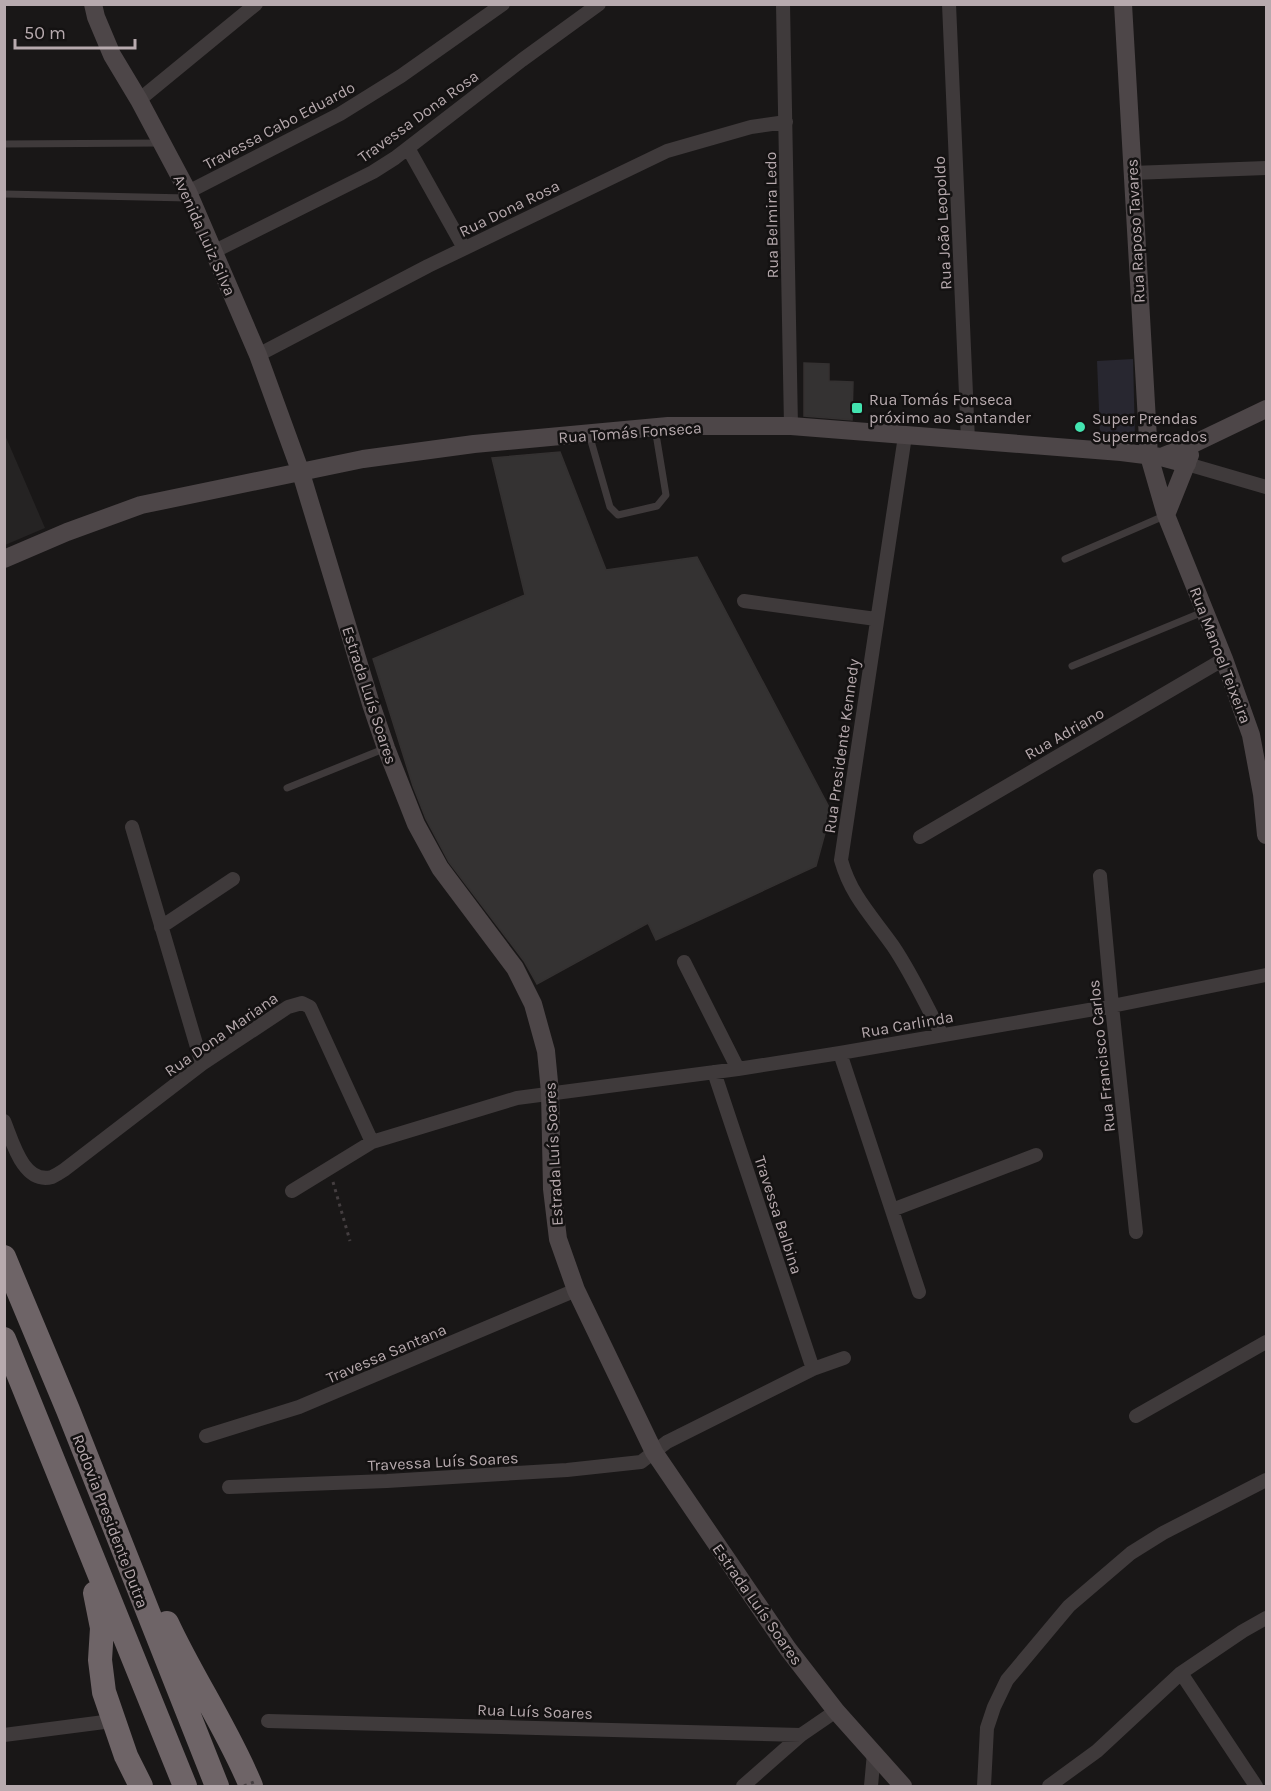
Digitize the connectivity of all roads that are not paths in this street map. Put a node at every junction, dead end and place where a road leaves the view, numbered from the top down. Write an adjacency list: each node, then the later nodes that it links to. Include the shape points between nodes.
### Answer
1 (93, 4): 8 (main road, Avenida Luiz Silva, via 112,55)
2 (256, 4): 8 (street)
3 (503, 4): 16 (street, Travessa Cabo Eduardo, via 340,114)
4 (599, 4): 12 (street, Travessa Dona Rosa)
5 (783, 4): 9 (street, Rua Belmira Ledo)
6 (949, 4): 25 (street, Rua João Leopoldo)
7 (1123, 4): 14 (main road, Rua Raposo Tavares)
8 (139, 100): 10 (main road, Avenida Luiz Silva)
9 (786, 122): 17 (street, Rua Dona Rosa, via 751,127 667,151); 21 (street, Rua Belmira Ledo)
10 (162, 143): 11 (lane); 16 (main road, Avenida Luiz Silva)
11 (4, 144)
12 (408, 148): 17 (street); 18 (street, Travessa Dona Rosa, via 373,172)
13 (1266, 168): 14 (street)
14 (1132, 173): 27 (main road, Rua Raposo Tavares)
15 (4, 195): 16 (lane)
16 (189, 195): 18 (main road, Avenida Luiz Silva)
17 (464, 248): 19 (street, Rua Dona Rosa)
18 (213, 252): 19 (main road, Avenida Luiz Silva)
19 (258, 356): 29 (main road, Avenida Luiz Silva)
20 (1266, 409): 26 (main road)
21 (791, 426): 22 (main road, Rua Tomás Fonseca); 24 (main road, Rua Tomás Fonseca)
22 (655, 428): 23 (main road, Rua Tomás Fonseca); 23 (lane, via 666,495 657,506 618,515 610,507)
23 (589, 434): 29 (main road, Rua Tomás Fonseca, via 474,444)
24 (905, 436): 25 (main road, Rua Tomás Fonseca); 36 (street, Rua Presidente Kennedy)
25 (968, 440): 27 (main road, Rua Tomás Fonseca)
26 (1193, 444): 27 (main road); 28 (main road)
27 (1155, 457): 28 (main road, Rua Tomás Fonseca); 31 (main road, Rua Manoel Teixeira)
28 (1187, 464): 30 (street, Rua Tomás Fonseca); 31 (main road)
29 (301, 472): 32 (main road, Rua Tomás Fonseca, via 141,505); 39 (main road, Estrada Luís Soares)
30 (1266, 487)
31 (1166, 515): 33 (lane); 35 (main road, Rua Manoel Teixeira)
32 (4, 559)
33 (1065, 559)
34 (744, 601): 36 (street)
35 (1205, 611): 37 (main road, Rua Manoel Teixeira); 38 (lane)
36 (876, 619): 50 (street, Rua Presidente Kennedy, via 841,860 855,897 892,945)
37 (1224, 659): 42 (main road, Rua Manoel Teixeira, via 1251,735); 43 (street, Rua Adriano)
38 (1072, 666)
39 (386, 748): 40 (lane); 55 (main road, Estrada Luís Soares, via 416,824 440,868 515,969 533,1004 546,1051)
40 (287, 788)
41 (132, 827): 46 (street)
42 (1266, 836)
43 (920, 837)
44 (1100, 876): 49 (street, Rua Francisco Carlos)
45 (233, 879): 46 (street)
46 (161, 927): 52 (street)
47 (684, 962): 53 (street)
48 (1266, 975): 49 (street, Rua Carlinda)
49 (1112, 1006): 50 (street, Rua Carlinda); 61 (street, Rua Francisco Carlos)
50 (942, 1035): 51 (street, Rua Carlinda)
51 (840, 1053): 53 (street, Rua Carlinda); 60 (street)
52 (202, 1064): 56 (street, Rua Dona Mariana, via 51,1177 30,1172); 57 (street, Rua Dona Mariana, via 288,1007 302,1003 310,1007)
53 (738, 1069): 54 (street, Rua Carlinda)
54 (714, 1072): 55 (street, Rua Carlinda); 70 (street, Travessa Balbina)
55 (550, 1092): 57 (street, Rua Carlinda, via 517,1098); 63 (main road, Estrada Luís Soares, via 552,1189 558,1239)
56 (4, 1121)
57 (372, 1142): 59 (street, Rua Carlinda)
58 (1036, 1155): 60 (street)
59 (292, 1191)
60 (892, 1210): 64 (street)
61 (1136, 1232)
62 (4, 1257): 65 (highway, Rodovia Presidente Dutra)
63 (576, 1290): 72 (street, Travessa Santana, via 299,1407); 73 (main road, Estrada Luís Soares)
64 (919, 1292)
65 (28, 1313): 86 (highway, Rodovia Presidente Dutra); 87 (highway, via 78,1397 166,1622)
66 (4, 1339): 85 (highway, Rodovia Presidente Dutra)
67 (1266, 1342): 71 (street)
68 (4, 1356): 79 (highway, via 54,1492 85,1557 99,1605 100,1660)
69 (844, 1358): 70 (street)
70 (813, 1369): 73 (street)
71 (1136, 1416)
72 (206, 1436)
73 (654, 1452): 75 (street, Travessa Luís Soares, via 641,1462 567,1470); 78 (main road, Estrada Luís Soares, via 788,1649)
74 (1266, 1480): 91 (street, via 1131,1553 1069,1606 1007,1680 994,1707 987,1728)
75 (229, 1486)
76 (1266, 1618): 77 (street)
77 (1181, 1673): 92 (street, via 1097,1751); 93 (street)
78 (836, 1711): 82 (street); 83 (main road, Estrada Luís Soares)
79 (112, 1721): 81 (street); 84 (highway)
80 (268, 1721): 82 (street, Rua Luís Soares)
81 (4, 1735)
82 (801, 1735): 88 (street)
83 (874, 1754): 89 (street); 90 (main road, Estrada Luís Soares)
84 (141, 1786)
85 (185, 1786)
86 (217, 1786)
87 (250, 1786)
88 (743, 1786)
89 (871, 1786)
90 (903, 1786)
91 (984, 1786)
92 (1049, 1786)
93 (1256, 1786)

